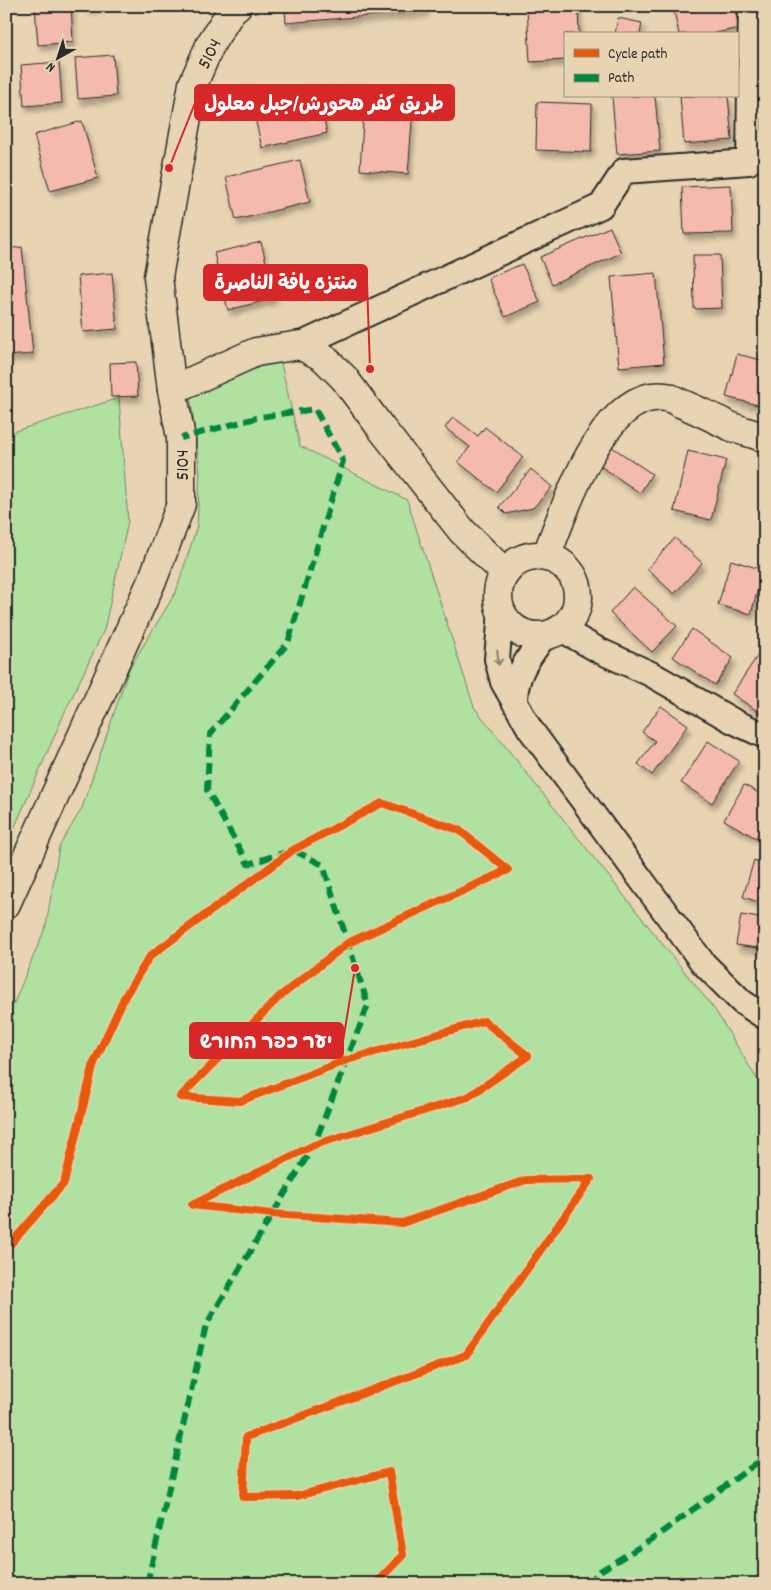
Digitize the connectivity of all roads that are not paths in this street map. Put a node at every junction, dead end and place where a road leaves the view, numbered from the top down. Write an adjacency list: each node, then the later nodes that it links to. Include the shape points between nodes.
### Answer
1 (237, 6): 4 (street, 5104, via 212,44 193,84 158,278)
2 (751, 6): 3 (street, via 749,162 624,171 601,206)
3 (300, 345): 4 (street, via 256,352); 7 (street, via 324,357 344,378 462,531)
4 (172, 390): 12 (street, 5104, via 181,438 181,504 154,576)
5 (765, 438): 6 (street, via 666,397 643,399 624,410 603,433 579,476)
6 (546, 557): 7 (street, via 523,559); 9 (street, via 566,568 577,588 575,611 569,621)
7 (505, 573): 8 (street, via 498,592)
8 (501, 611): 9 (street, via 514,628 524,633 534,636); 10 (street, one-way to 10, via 497,659 503,682)
9 (553, 632): 10 (street, via 524,665 515,687); 11 (street, via 651,674)
10 (515, 701): 13 (street, via 530,730 703,963 742,1002)
11 (765, 736)
12 (6, 904)
13 (765, 1018)

